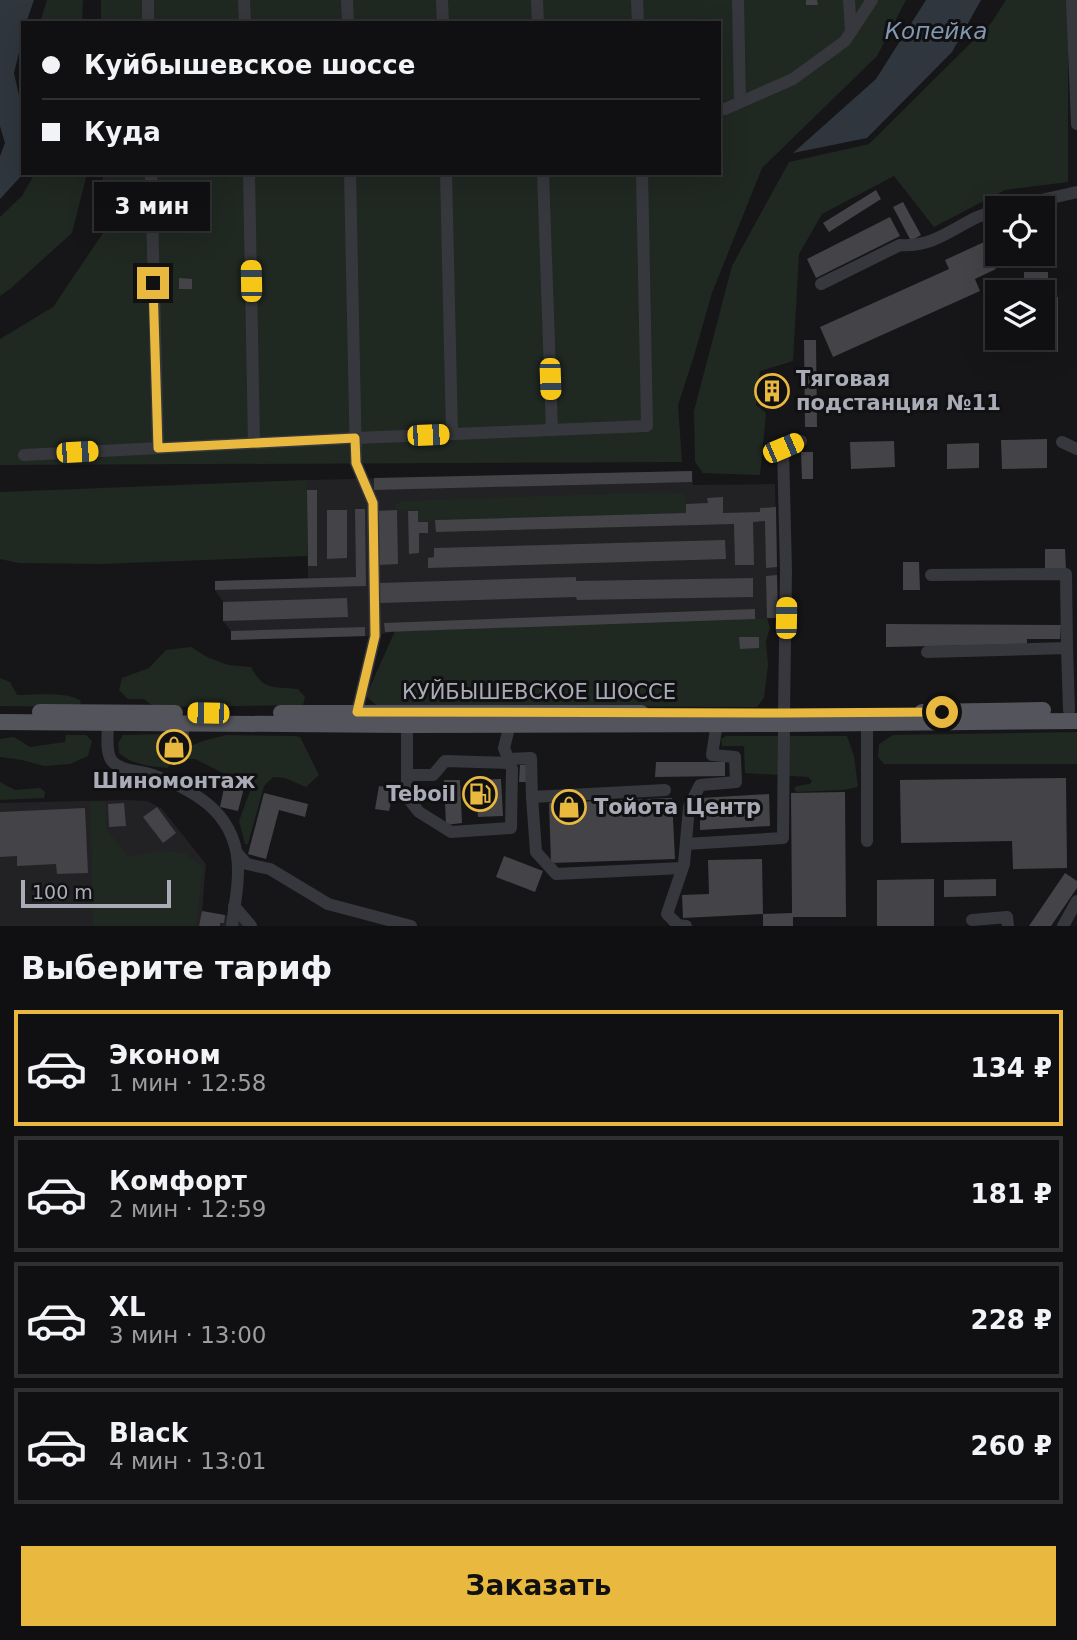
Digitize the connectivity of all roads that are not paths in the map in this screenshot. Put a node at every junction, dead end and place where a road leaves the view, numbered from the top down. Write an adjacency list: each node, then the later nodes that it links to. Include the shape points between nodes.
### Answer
1 (148, 0): 11 (lane)
2 (244, 0): 12 (lane)
3 (347, 0): 13 (lane)
4 (442, 0): 14 (lane)
5 (537, 0): 15 (lane)
6 (638, 0): 16 (lane)
7 (738, 0): 18 (lane)
8 (849, 0): 17 (lane)
9 (872, 0): 17 (lane)
10 (1072, 0): 20 (lane)
11 (148, 21)
12 (245, 21)
13 (348, 21)
14 (443, 21)
15 (538, 21)
16 (638, 21)
17 (850, 33): 18 (lane, via 793,79)
18 (740, 102): 19 (lane)
19 (721, 109)
20 (1077, 124)
21 (150, 175): 37 (lane)
22 (249, 175): 36 (lane)
23 (350, 175): 33 (lane)
24 (446, 175): 32 (lane)
25 (543, 175): 31 (lane)
26 (642, 175): 31 (lane, via 647,426)
27 (1077, 192): 28 (lane)
28 (1055, 197)
29 (985, 213): 30 (lane, via 941,238 900,245)
30 (821, 284)
31 (552, 430): 32 (lane)
32 (452, 434): 33 (lane)
33 (355, 438): 36 (lane); 45 (lane, via 356,463 373,503 375,636)
34 (801, 441): 47 (lane, via 783,448)
35 (1062, 442): 38 (lane)
36 (254, 443): 37 (lane)
37 (158, 448): 39 (lane)
38 (1077, 449)
39 (24, 455)
40 (1071, 571): 41 (lane); 42 (lane)
41 (932, 575)
42 (1067, 648): 43 (lane); 46 (lane)
43 (927, 652)
44 (0, 712): 45 (main road, КУЙБЫШЕВСКОЕ ШОССЕ)
45 (357, 712): 47 (main road, КУЙБЫШЕВСКОЕ ШОССЕ)
46 (1074, 714): 47 (main road, КУЙБЫШЕВСКОЕ ШОССЕ); 50 (main road, КУЙБЫШЕВСКОЕ ШОССЕ)
47 (784, 719): 49 (main road, КУЙБЫШЕВСКОЕ ШОССЕ); 50 (main road, КУЙБЫШЕВСКОЕ ШОССЕ); 61 (lane, via 783,838)
48 (0, 722): 51 (main road, КУЙБЫШЕВСКОЕ ШОССЕ)
49 (717, 723): 53 (main road, КУЙБЫШЕВСКОЕ ШОССЕ); 61 (lane, via 712,755 735,757 736,782 700,785 689,807)
50 (867, 723): 60 (lane)
51 (108, 724): 52 (main road, КУЙБЫШЕВСКОЕ ШОССЕ); 62 (lane, via 108,752 113,761 197,795 218,812 231,831)
52 (183, 724): 54 (main road, КУЙБЫШЕВСКОЕ ШОССЕ); 55 (lane)
53 (510, 724): 54 (main road, КУЙБЫШЕВСКОЕ ШОССЕ); 56 (lane, via 503,748)
54 (407, 725): 57 (lane)
55 (181, 757)
56 (509, 761): 57 (lane, via 445,761 433,775); 57 (lane, via 511,828 451,832 419,812 407,797); 59 (lane, via 531,758)
57 (407, 775)
58 (666, 790): 59 (lane)
59 (532, 797): 63 (lane, via 536,852 556,874)
60 (867, 841)
61 (686, 844): 63 (lane)
62 (237, 853): 65 (lane); 69 (lane, via 247,864 270,869 328,904)
63 (682, 869): 70 (lane, via 667,914)
64 (1077, 901): 72 (lane)
65 (234, 906): 67 (lane); 68 (lane)
66 (972, 920): 71 (lane, via 1007,916)
67 (232, 926)
68 (251, 926)
69 (411, 926)
70 (686, 926)
71 (1008, 926)
72 (1063, 926)

